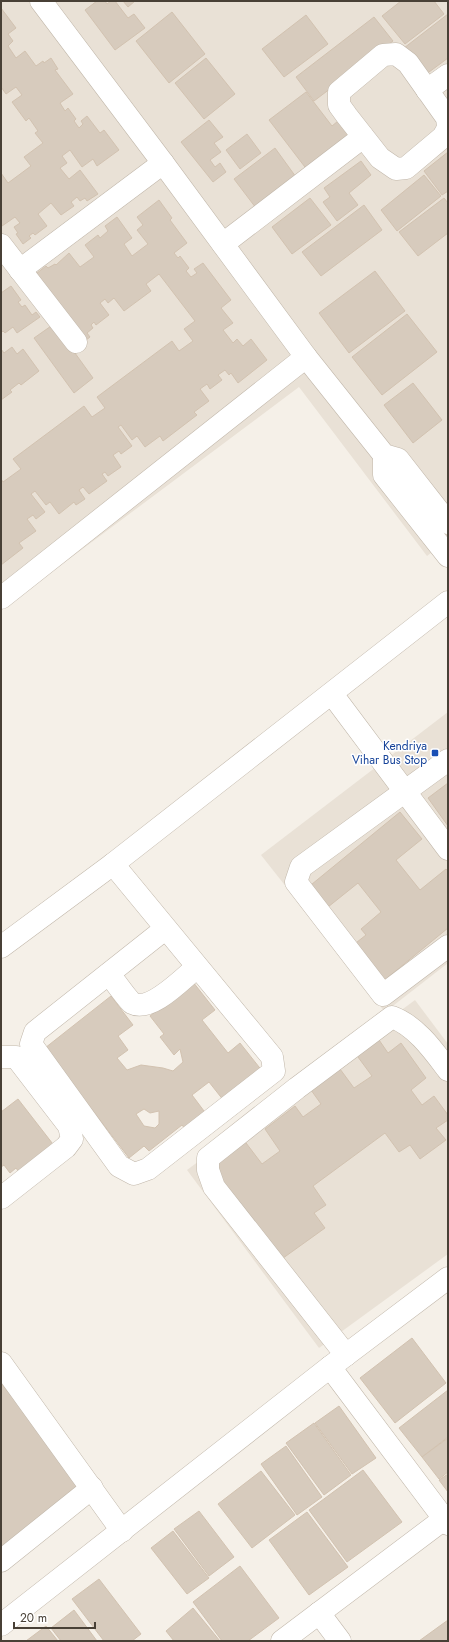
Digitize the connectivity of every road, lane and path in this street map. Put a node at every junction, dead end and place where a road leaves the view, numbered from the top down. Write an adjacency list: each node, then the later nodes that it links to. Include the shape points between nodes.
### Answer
1 (41, 1): 6 (street)
2 (448, 75): 3 (street)
3 (427, 90): 4 (street, via 447,118); 5 (street, via 408,63 396,54 383,55 340,92 339,105)
4 (448, 127): 5 (street, via 443,137 406,168 396,169 380,158)
5 (363, 137): 7 (street)
6 (163, 163): 7 (street); 9 (street)
7 (223, 244): 11 (street)
8 (1, 245): 9 (street)
9 (20, 270): 10 (street)
10 (76, 342)
11 (306, 357): 12 (street); 15 (street)
12 (384, 455): 13 (street, via 398,459); 14 (street, via 384,475)
13 (446, 517)
14 (448, 556)
15 (1, 598)
16 (448, 602): 17 (street)
17 (332, 694): 19 (street); 21 (street)
18 (448, 760): 19 (street)
19 (405, 793): 20 (street); 23 (street, via 301,867 296,882 383,996)
20 (448, 849)
21 (113, 864): 22 (street); 24 (street)
22 (165, 929): 25 (street); 26 (street)
23 (448, 946)
24 (1, 947)
25 (197, 967): 26 (street, via 156,1000 143,1006 132,1002); 26 (street, via 272,1057 274,1071 148,1169 134,1174 119,1166 32,1044 35,1032)
26 (109, 974)
27 (1, 1057): 29 (street, via 16,1057 69,1126 72,1139 66,1148)
28 (448, 1070): 31 (street, via 425,1041 401,1020 392,1017 208,1158 208,1170 214,1187)
29 (1, 1198)
30 (448, 1278): 31 (street)
31 (338, 1361): 34 (street); 35 (street)
32 (1, 1363): 33 (street)
33 (92, 1488): 35 (street); 36 (street)
34 (446, 1521): 37 (street)
35 (122, 1531): 38 (street)
36 (1, 1561)
37 (319, 1613): 39 (street); 40 (street)
38 (1, 1625)
39 (282, 1641)
40 (340, 1641)

